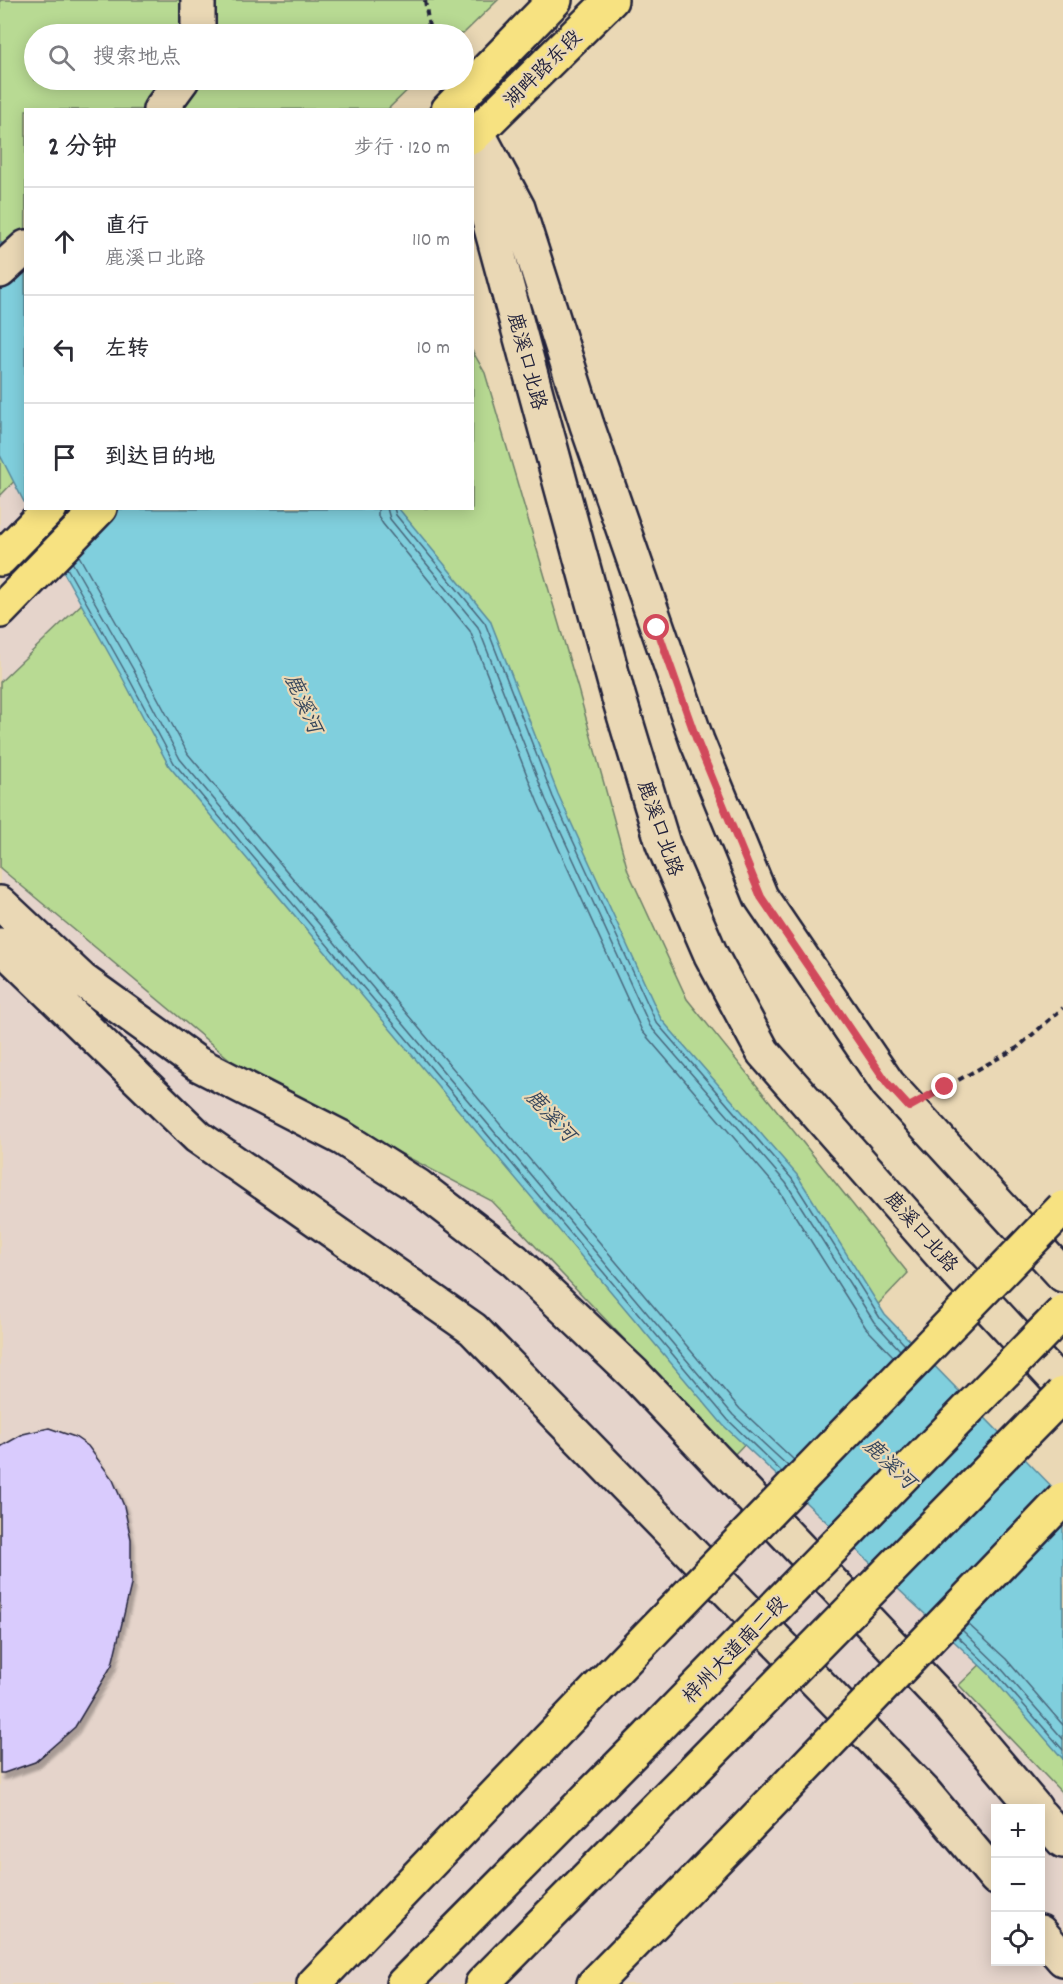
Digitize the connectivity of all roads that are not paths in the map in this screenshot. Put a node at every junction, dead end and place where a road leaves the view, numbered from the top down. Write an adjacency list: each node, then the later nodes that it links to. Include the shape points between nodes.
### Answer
1 (198, 0): 4 (street)
2 (555, 0): 7 (main road, 湖畔路东段)
3 (611, 0): 8 (main road, 湖畔路东段)
4 (198, 24)
5 (175, 90): 6 (street)
6 (161, 108)
7 (474, 112)
8 (474, 117)
9 (474, 139): 20 (street, 鹿溪口北路, via 518,208 587,425 697,741 761,897 888,1084)
10 (474, 159): 22 (street, 鹿溪口北路, via 618,695 663,844 711,955 763,1052)
11 (24, 249): 12 (street)
12 (0, 270)
13 (48, 510): 15 (main road)
14 (98, 510): 16 (main road)
15 (0, 559)
16 (0, 611)
17 (0, 903): 25 (street, via 82,980 198,1064 342,1138 418,1186 514,1260 634,1374 948,1705)
18 (0, 945): 28 (street, via 198,1137 473,1329 924,1792)
19 (1063, 1208): 31 (main road, bridge)
20 (1063, 1275)
21 (1063, 1312): 32 (main road, 梓州大道南二段, bridge)
22 (1063, 1387)
23 (1063, 1394): 33 (main road, bridge)
24 (1063, 1499): 34 (main road, bridge)
25 (1031, 1804)
26 (1045, 1820): 27 (street)
27 (1063, 1841)
28 (991, 1872)
29 (1045, 1937): 30 (street)
30 (1063, 1959)
31 (314, 1984)
32 (403, 1984)
33 (482, 1984)
34 (594, 1984)

